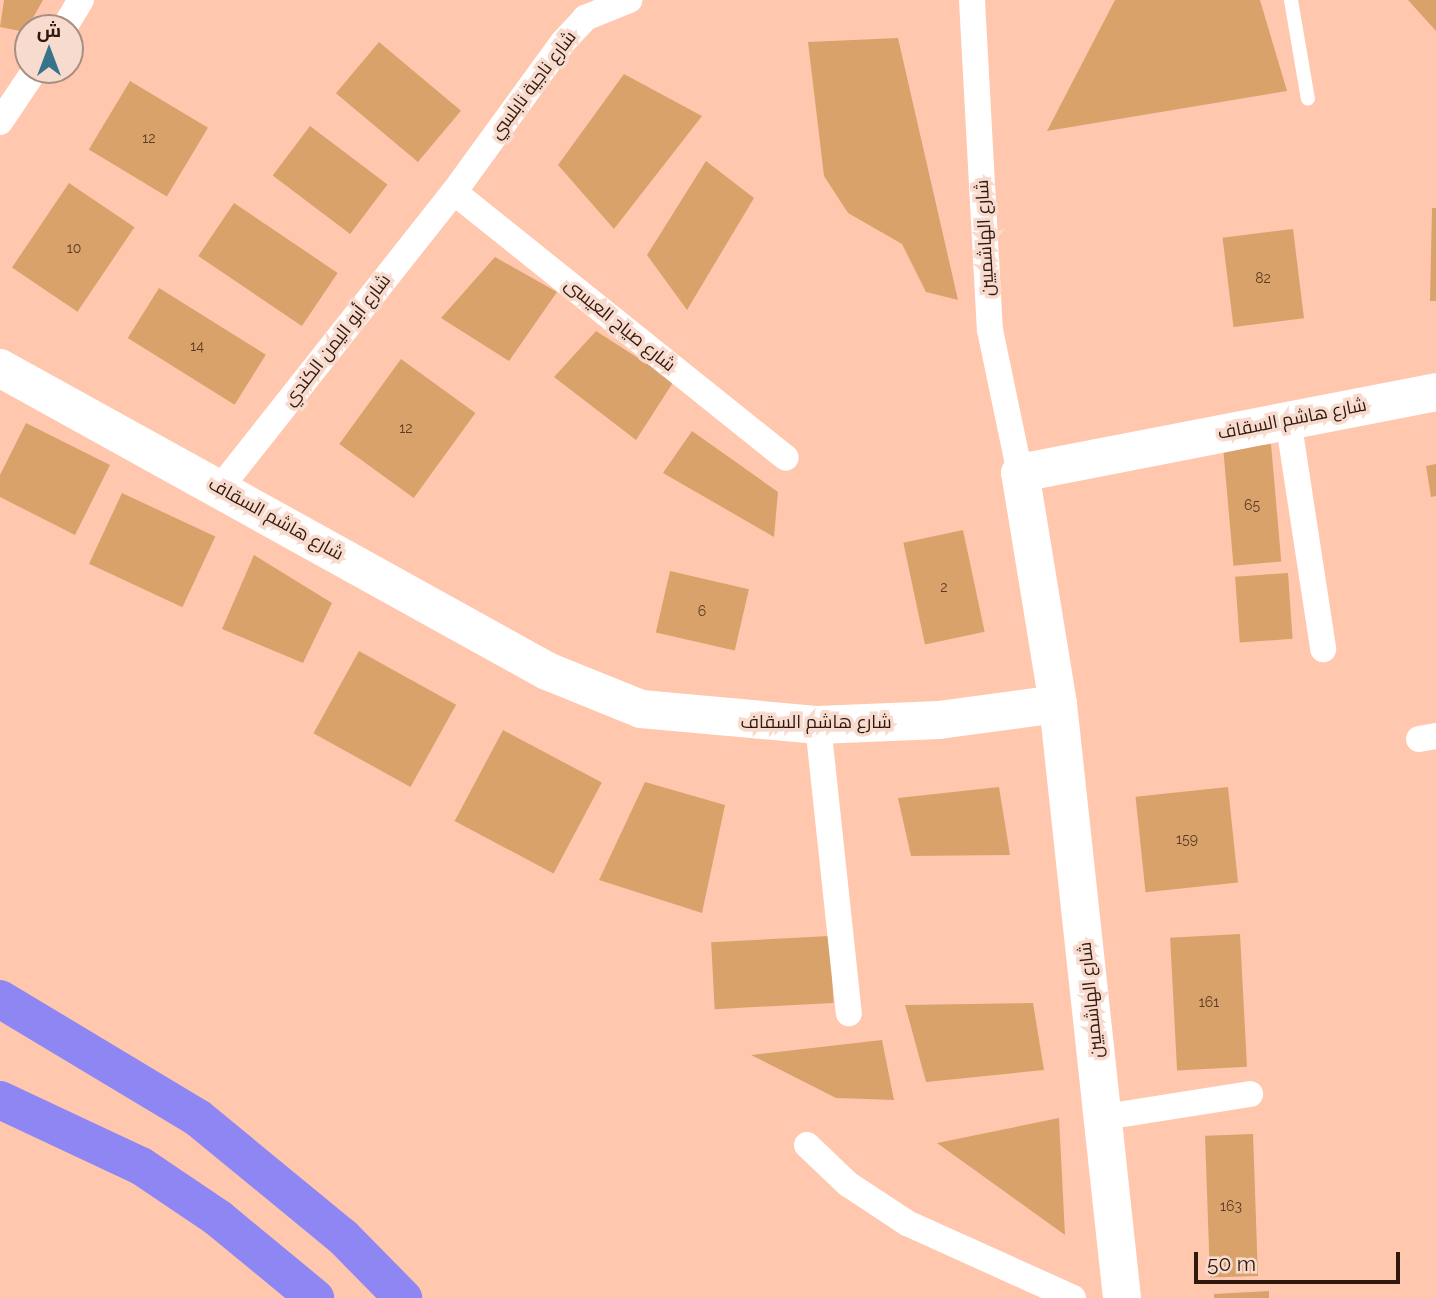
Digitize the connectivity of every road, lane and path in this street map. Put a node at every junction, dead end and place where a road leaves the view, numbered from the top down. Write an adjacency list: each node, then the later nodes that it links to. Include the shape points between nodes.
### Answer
1 (629, 0): 7 (street, شارع ناجية نابلسي, via 585,18 563,42)
2 (972, 0): 12 (street, شارع الهاشميين, via 990,330)
3 (1291, 0): 5 (lane)
4 (8, 96): 6 (street)
5 (1308, 99)
6 (0, 122)
7 (454, 192): 11 (street, شارع صياح العيسى); 13 (street, شارع أبو اليمن الكندي)
8 (0, 368): 13 (street, شارع هاشم السقاف)
9 (1436, 392): 10 (street, شارع هاشم السقاف)
10 (1288, 419): 12 (street, شارع هاشم السقاف); 14 (street)
11 (786, 458)
12 (1020, 473): 15 (street)
13 (220, 488): 16 (street, شارع هاشم السقاف, via 596,693 689,717)
14 (1323, 649)
15 (1058, 704): 16 (street, شارع هاشم السقاف, via 939,720); 21 (street, شارع الهاشميين)
16 (818, 725): 18 (street)
17 (0, 999): 25 (highway, via 198,1118 343,1237)
18 (849, 1013)
19 (1250, 1094): 21 (street)
20 (0, 1100): 24 (highway, via 84,1133 141,1166 229,1226)
21 (1105, 1116): 23 (street, شارع الهاشميين)
22 (807, 1144): 26 (street, via 848,1184 908,1223)
23 (1123, 1297)
24 (315, 1298)
25 (403, 1298)
26 (1073, 1298)

